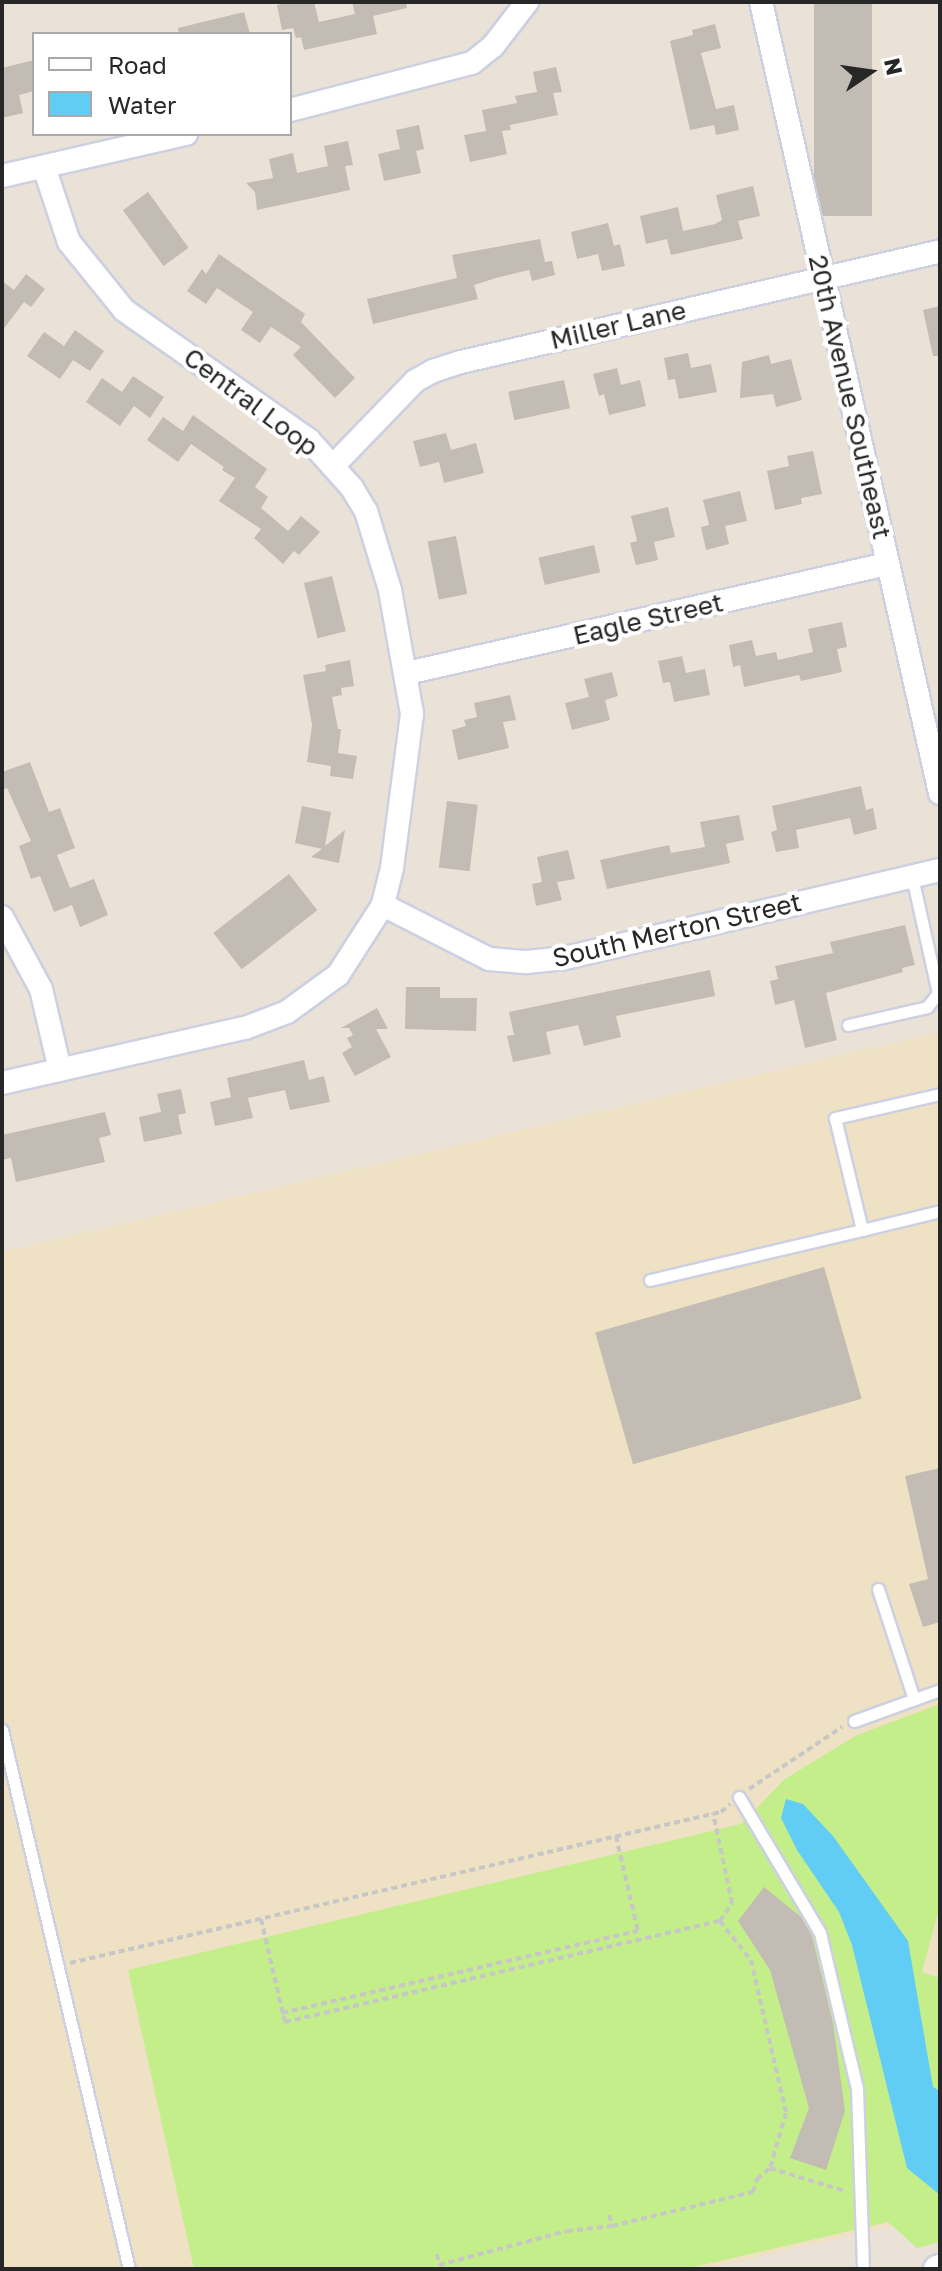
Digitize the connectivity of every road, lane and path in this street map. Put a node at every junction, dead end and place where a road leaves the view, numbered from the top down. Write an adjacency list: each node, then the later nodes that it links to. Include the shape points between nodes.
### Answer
1 (527, 2): 3 (street, via 493,46 472,63)
2 (761, 2): 8 (street, 20th Avenue Southeast)
3 (292, 109)
4 (177, 136): 5 (street)
5 (44, 167): 6 (street); 9 (street, Central Loop, via 69,242 124,310 280,418)
6 (2, 176)
7 (940, 251): 8 (street, Miller Lane)
8 (823, 277): 9 (street, Miller Lane, via 433,371 415,381); 10 (street, 20th Avenue Southeast)
9 (333, 466): 11 (street, Central Loop, via 366,511)
10 (888, 564): 11 (street, Eagle Street); 12 (street, 20th Avenue Southeast)
11 (407, 673): 15 (street, Central Loop, via 412,714 407,770)
12 (940, 793)
13 (940, 870): 14 (street, South Merton Street)
14 (912, 877): 15 (street, South Merton Street, via 565,958 527,962 489,959); 17 (lane, via 938,993 927,1007)
15 (383, 905): 18 (street, via 338,975 287,1012 245,1028)
16 (2, 917): 18 (street, via 41,989)
17 (848, 1025)
18 (60, 1070): 19 (street)
19 (2, 1083)
20 (940, 1094): 22 (lane, via 835,1118)
21 (940, 1211): 22 (lane)
22 (862, 1230): 23 (lane)
23 (650, 1280)
24 (878, 1589): 26 (lane)
25 (940, 1690): 26 (lane)
26 (914, 1699): 27 (lane)
27 (854, 1721): 29 (path)
28 (2, 1730): 36 (lane)
29 (739, 1797): 30 (path); 39 (lane, via 820,1933 857,2088)
30 (713, 1813): 31 (path); 33 (path, via 732,1903)
31 (616, 1836): 32 (path); 34 (path)
32 (261, 1919): 36 (path); 37 (path)
33 (720, 1921): 35 (path); 38 (path, via 751,1960 786,2113)
34 (638, 1931): 35 (path); 37 (path)
35 (640, 1939): 37 (path, via 285,2022)
36 (58, 1966): 43 (lane)
37 (282, 2013)
38 (770, 2168): 39 (path); 41 (path, via 757,2179 753,2192)
39 (860, 2196): 44 (lane)
40 (609, 2215): 41 (path)
41 (612, 2226): 42 (path, via 567,2231 439,2265)
42 (437, 2254)
43 (129, 2269)
44 (863, 2269)

